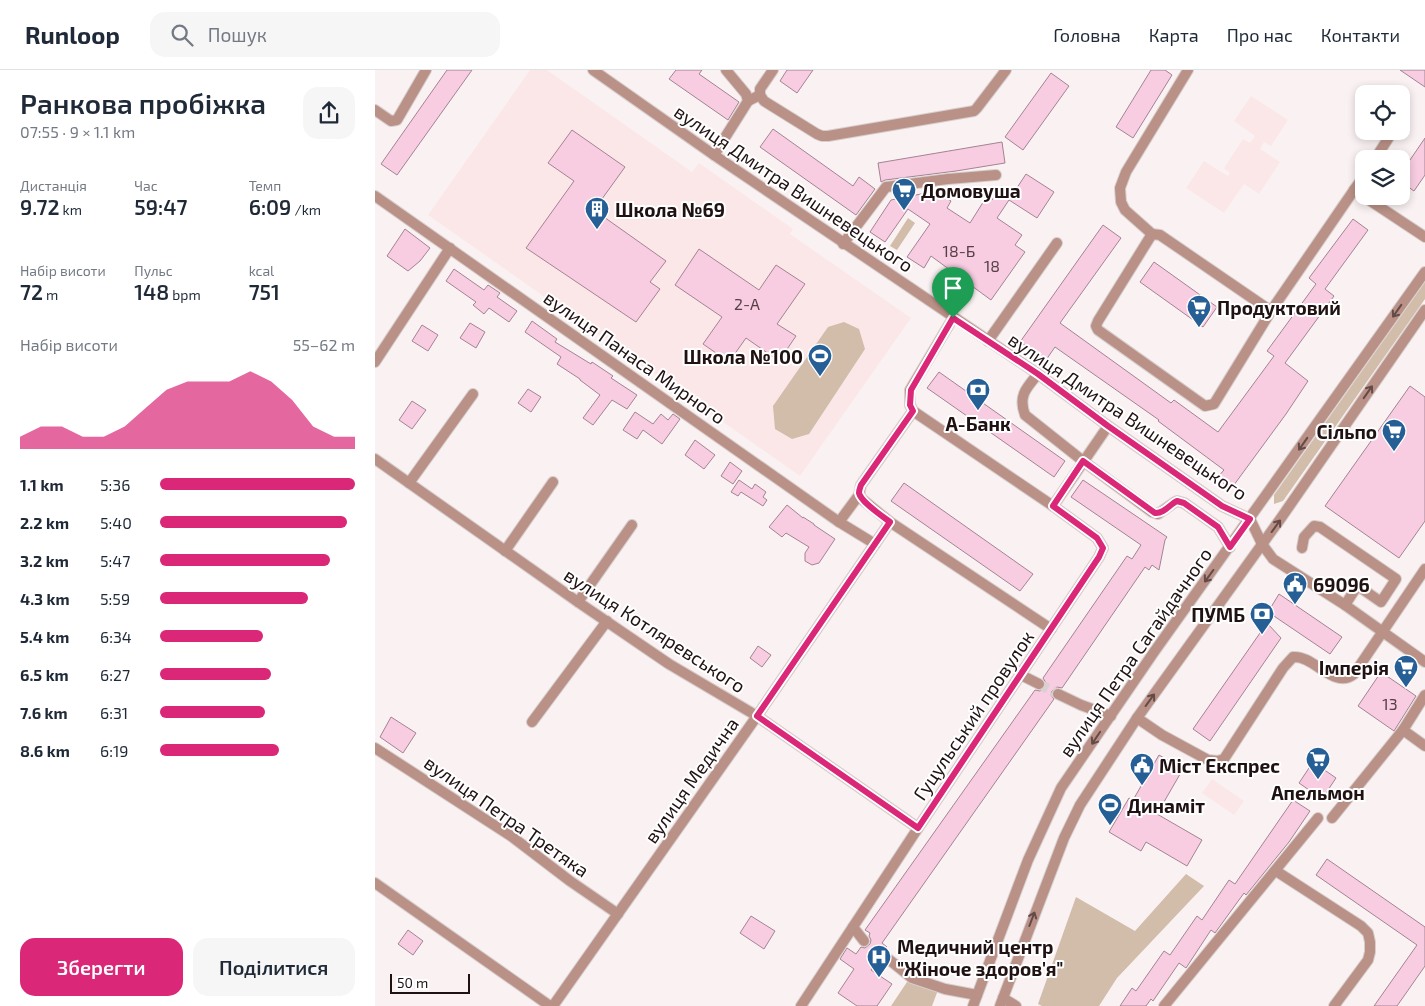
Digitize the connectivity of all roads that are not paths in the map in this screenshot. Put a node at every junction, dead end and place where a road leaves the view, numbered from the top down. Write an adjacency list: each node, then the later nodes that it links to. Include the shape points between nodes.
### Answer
1 (426, 70): 9 (street, via 397,120 391,121)
2 (593, 70): 10 (street, вулиця Дмитра Вишневецького)
3 (726, 70): 8 (street)
4 (773, 70): 7 (street, via 760,89)
5 (1006, 70): 7 (street, via 974,111 828,136 817,134)
6 (1188, 70): 14 (street, via 1126,172 1120,188 1125,210)
7 (760, 95): 8 (street)
8 (748, 100): 10 (street)
9 (375, 110)
10 (714, 155): 17 (street, вулиця Дмитра Вишневецького)
11 (996, 175): 17 (street, via 886,187)
12 (1354, 190): 15 (street); 21 (street)
13 (375, 196): 18 (street, вулиця Панаса Мирного)
14 (1152, 234): 21 (street, via 1160,235); 21 (street, via 1098,321 1097,328 1205,406 1214,404)
15 (1425, 237)
16 (1057, 243): 23 (street)
17 (843, 244): 22 (street, вулиця Дмитра Вишневецького)
18 (449, 248): 24 (street); 36 (street, вулиця Панаса Мирного)
19 (1425, 272): 35 (street, вулиця Петра Сагайдачного, one-way to 35)
20 (1425, 310): 40 (street, вулиця Петра Сагайдачного, one-way to 20)
21 (1271, 311)
22 (953, 318): 23 (street, вулиця Дмитра Вишневецького); 27 (street, via 911,390)
23 (989, 342): 25 (street, вулиця Дмитра Вишневецького)
24 (375, 362)
25 (1038, 374): 28 (street, вулиця Дмитра Вишневецького); 30 (street, via 1024,394 1022,405 1025,415)
26 (473, 394): 32 (street)
27 (913, 411): 33 (street, via 861,485); 34 (street)
28 (1108, 426): 30 (street); 35 (street, вулиця Дмитра Вишневецького, via 1222,506)
29 (375, 458): 32 (street, вулиця Котляревського)
30 (1083, 461): 34 (street); 41 (street, via 1155,513 1163,512 1177,501 1184,503 1218,527)
31 (553, 482): 43 (street)
32 (409, 483): 43 (street, вулиця Котляревського)
33 (859, 495): 36 (street); 37 (street)
34 (1053, 506): 48 (street, Гуцульський провулок, via 1097,538 1103,548)
35 (1250, 519): 40 (street, вулиця Дмитра Вишневецького); 41 (street, вулиця Петра Сагайдачного)
36 (839, 522): 39 (street, вулиця Панаса Мирного)
37 (890, 522): 39 (street, вулиця Медична); 48 (street)
38 (632, 525): 45 (street)
39 (875, 544): 55 (street, вулиця Медична)
40 (1262, 544): 46 (street, вулиця Дмитра Вишневецького, via 1273,559); 57 (street, вулиця Петра Сагайдачного, one-way to 40)
41 (1230, 547): 56 (street, вулиця Петра Сагайдачного, one-way to 56)
42 (1302, 548): 46 (street, via 1304,537 1314,526 1396,579 1381,602 1356,588)
43 (505, 551): 45 (street, вулиця Котляревського)
44 (1425, 569): 49 (street)
45 (578, 602): 47 (street, вулиця Котляревського)
46 (1345, 605): 49 (street, вулиця Дмитра Вишневецького)
47 (607, 621): 55 (street, вулиця Котляревського, via 669,664); 58 (street)
48 (1051, 629): 51 (street, Гуцульський провулок)
49 (1382, 632): 50 (street, вулиця Дмитра Вишневецького); 57 (street, via 1351,677 1336,677 1301,657 1293,658 1283,668 1224,759 1219,761 1209,760)
50 (1425, 662)
51 (1021, 675): 52 (street); 64 (street, Гуцульський провулок)
52 (1039, 684)
53 (1058, 694): 56 (street)
54 (1425, 696): 59 (street)
55 (757, 716): 64 (street, вулиця Котляревського); 67 (street, вулиця Медична)
56 (1111, 716): 71 (street, вулиця Петра Сагайдачного, one-way to 71, via 1061,788 1028,860)
57 (1137, 718): 72 (street, вулиця Петра Сагайдачного, one-way to 57, via 1064,838 1080,805)
58 (533, 722)
59 (1403, 730): 60 (street); 63 (street)
60 (1425, 746)
61 (375, 748): 67 (street, вулиця Петра Третяка, via 511,836)
62 (1318, 818): 65 (street)
63 (1332, 818)
64 (918, 828): 68 (street, Гуцульський провулок)
65 (1276, 871): 77 (street); 78 (street, via 1368,933 1368,960)
66 (375, 883): 73 (street)
67 (618, 914): 73 (street, вулиця Медична)
68 (853, 927): 69 (street); 74 (street, Гуцульський провулок)
69 (865, 942)
70 (882, 954): 71 (street, via 912,978)
71 (977, 995): 75 (street, вулиця Петра Сагайдачного)
72 (1001, 1002): 76 (street)
73 (551, 1006)
74 (801, 1006)
75 (973, 1006)
76 (1016, 1006)
77 (1164, 1006)
78 (1334, 1006)

